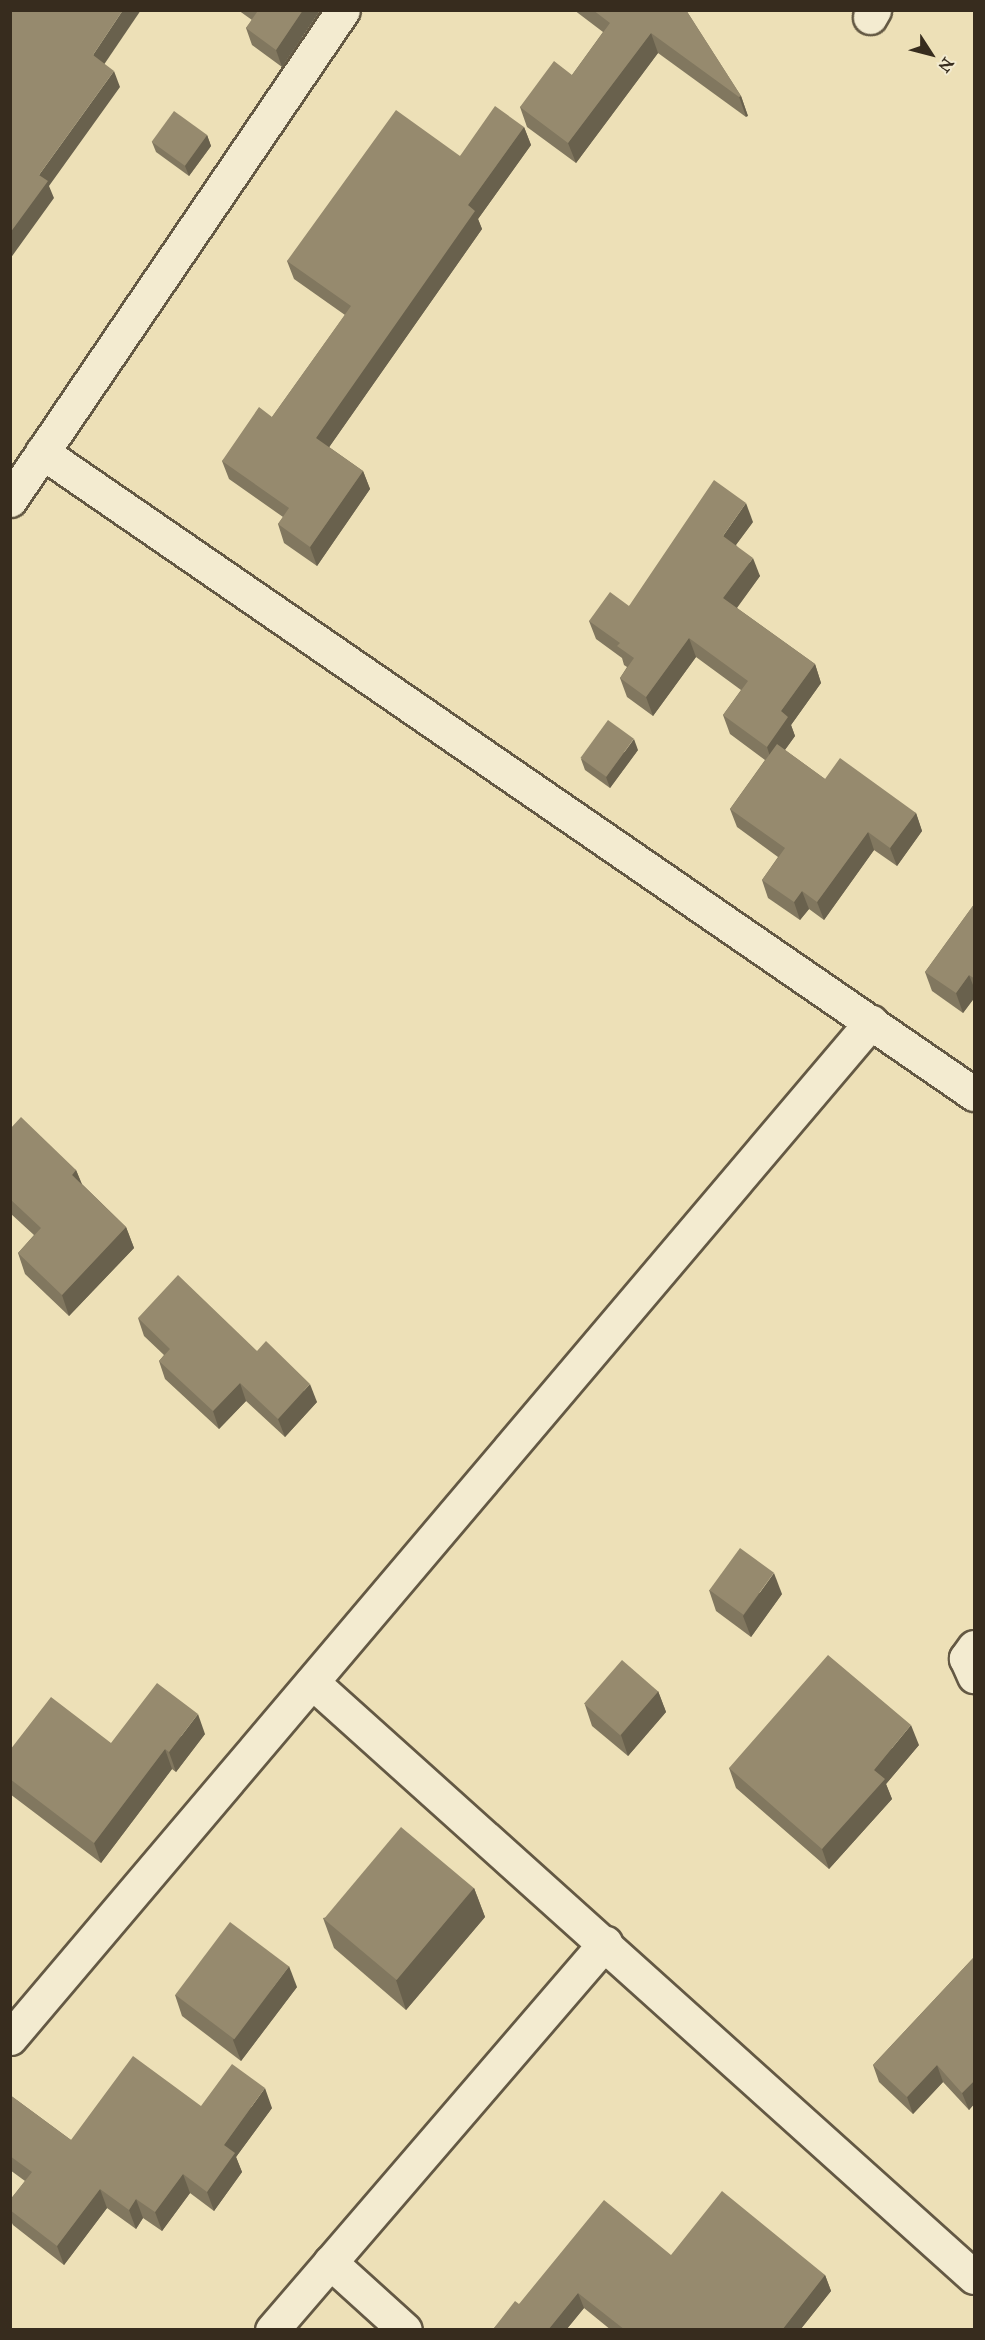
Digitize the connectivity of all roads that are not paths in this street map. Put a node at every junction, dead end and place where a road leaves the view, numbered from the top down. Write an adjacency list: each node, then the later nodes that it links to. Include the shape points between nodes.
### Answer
1 (343, 10): 2 (street)
2 (42, 452): 3 (street); 4 (street)
3 (10, 500)
4 (871, 1022): 5 (street); 8 (street)
5 (975, 1094)
6 (975, 1647): 7 (street, via 966,1659)
7 (975, 1676)
8 (312, 1682): 9 (street); 10 (street)
9 (605, 1943): 11 (street); 12 (street)
10 (10, 2038)
11 (330, 2262): 13 (street); 14 (street)
12 (975, 2277)
13 (272, 2330)
14 (405, 2330)

